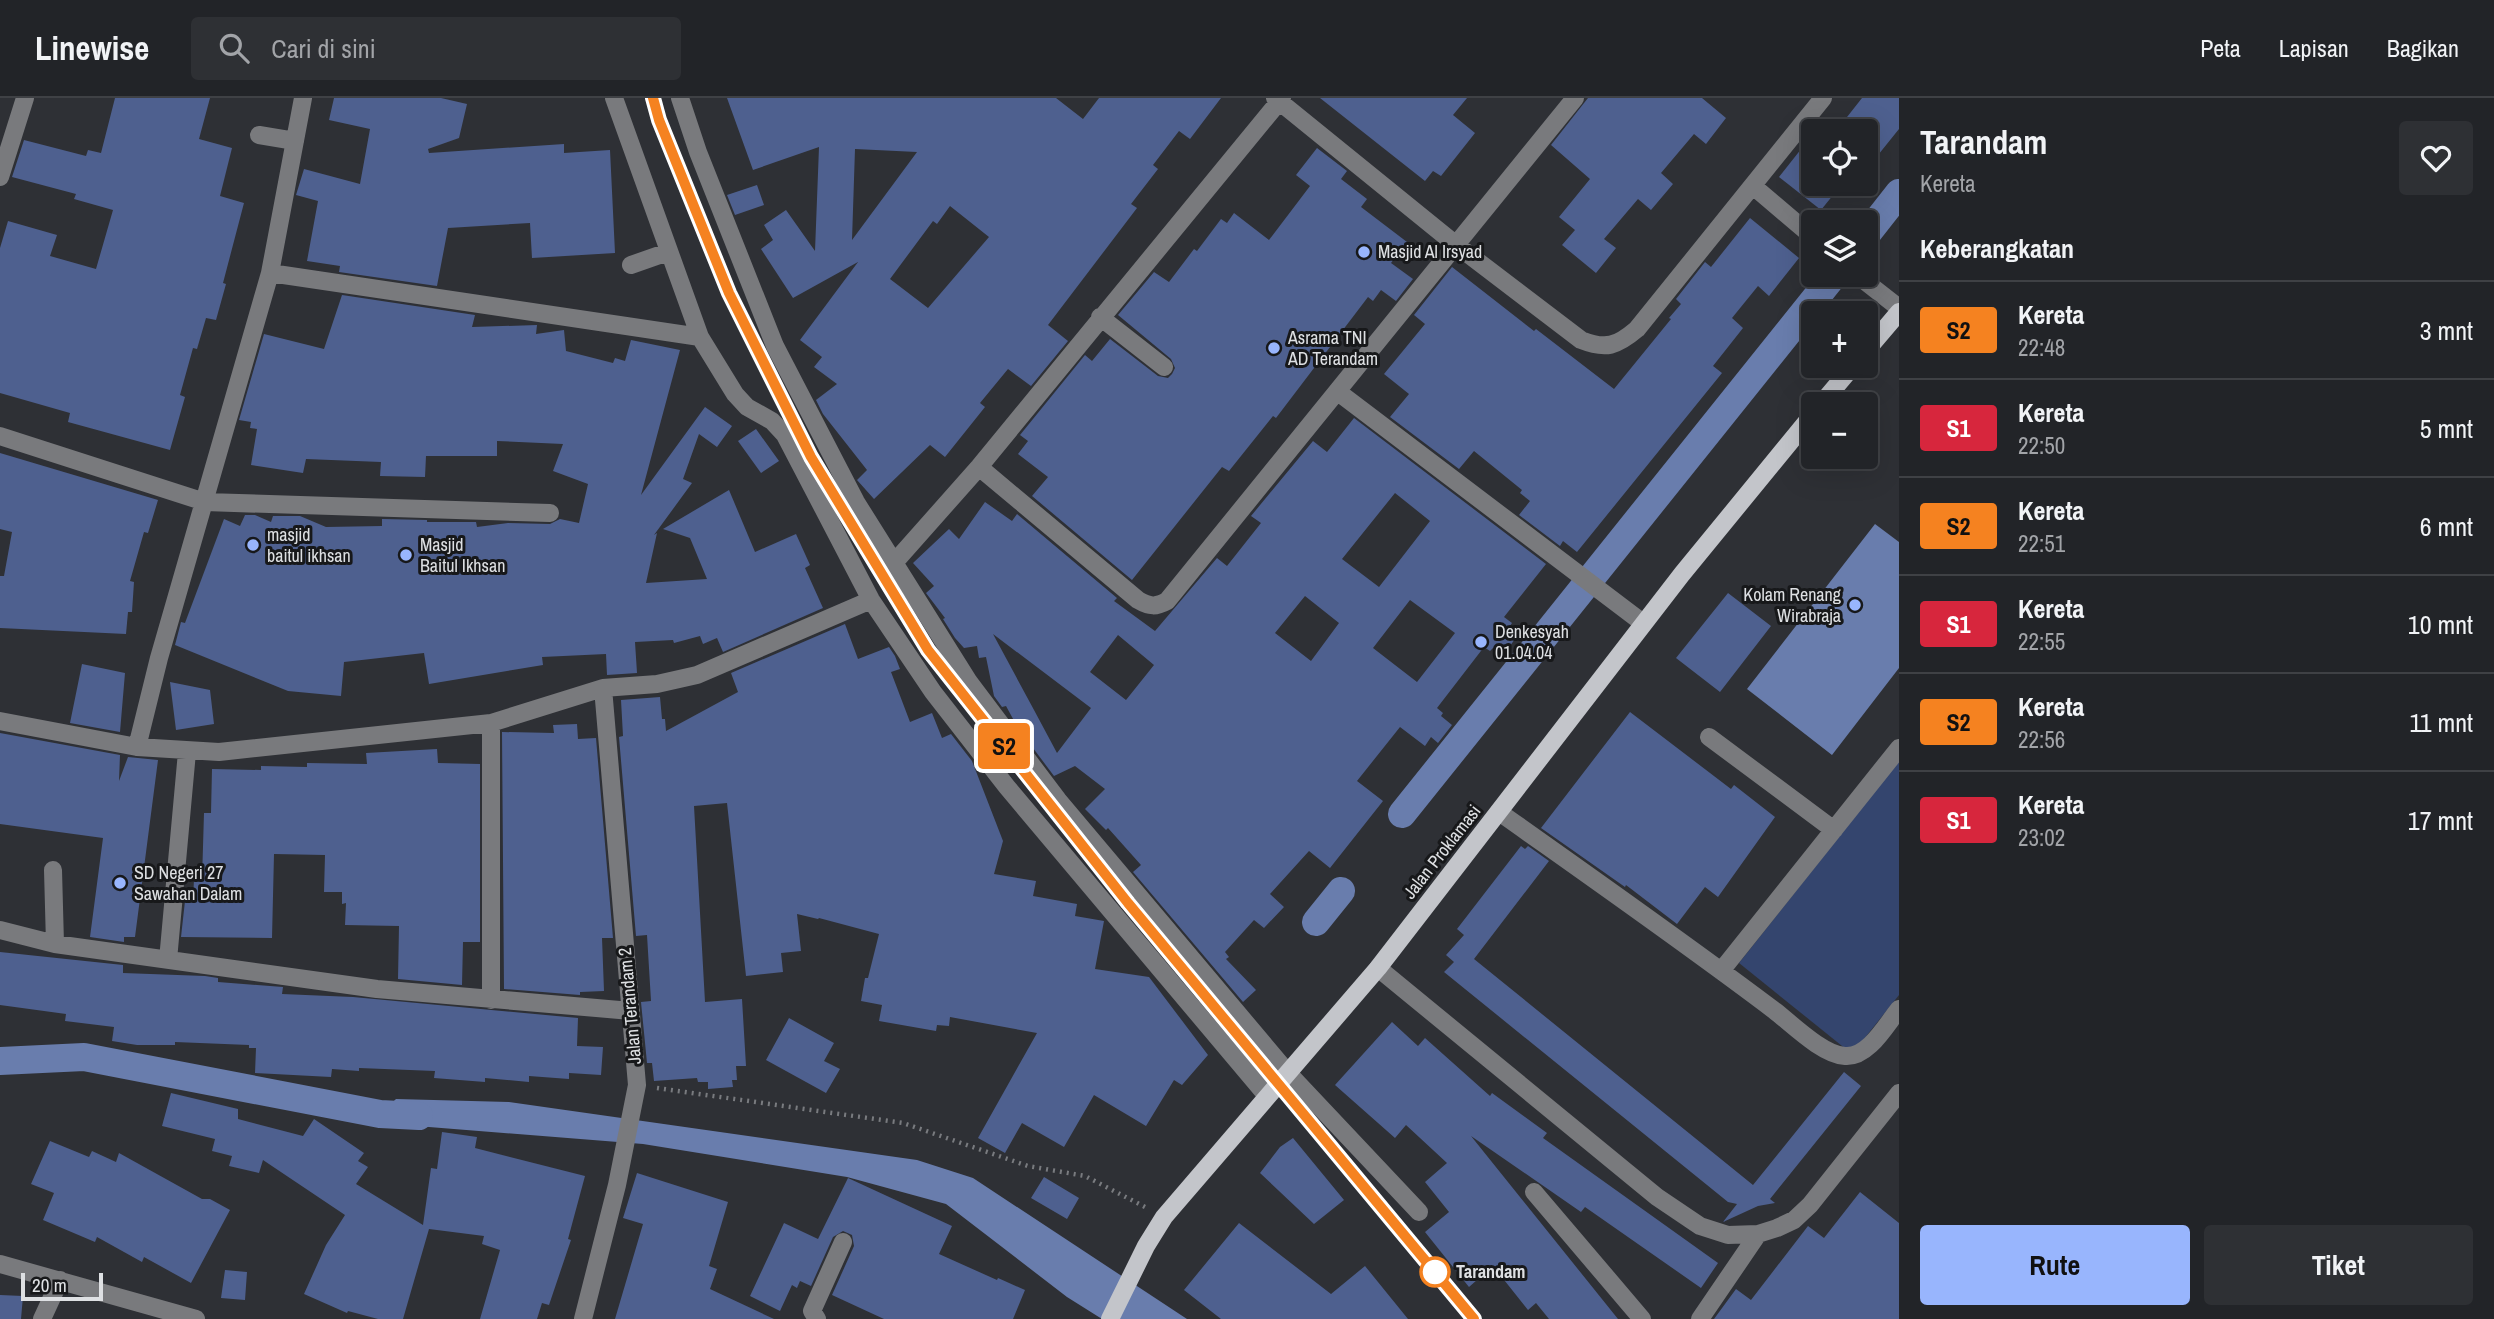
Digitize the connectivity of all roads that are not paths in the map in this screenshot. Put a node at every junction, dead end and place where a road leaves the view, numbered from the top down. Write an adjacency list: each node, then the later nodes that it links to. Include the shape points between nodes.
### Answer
1 (25, 98): 10 (street)
2 (303, 98): 9 (street)
3 (614, 98): 14 (street)
4 (680, 98): 31 (street, via 775,346)
5 (1574, 98): 13 (street)
6 (1823, 98): 11 (street)
7 (1278, 99): 13 (street); 19 (street)
8 (260, 135): 9 (street)
9 (295, 141): 16 (street)
10 (0, 177)
11 (1754, 186): 12 (street); 13 (street, via 1637,329 1624,341 1609,345 1597,347 1581,340)
12 (1801, 227)
13 (1455, 243): 24 (street)
14 (668, 252): 15 (street); 21 (street)
15 (631, 265)
16 (270, 273): 21 (street); 29 (street)
17 (1871, 287): 18 (street)
18 (1899, 310): 20 (main road)
19 (1100, 317): 22 (street); 28 (street)
20 (1878, 336)
21 (701, 337): 32 (street, via 735,394 785,435)
22 (1164, 367)
23 (1843, 378): 25 (main road)
24 (1338, 392): 28 (street, via 1167,601 1157,607 1138,600); 33 (street)
25 (1831, 392)
26 (1801, 429): 33 (main road, Jalan Proklamasi)
27 (0, 436): 29 (street)
28 (979, 467): 31 (street)
29 (205, 502): 30 (street); 38 (street)
30 (550, 513)
31 (893, 564): 52 (street, via 969,682 1058,800)
32 (872, 600): 34 (street, via 697,675); 54 (street, via 933,692 1007,787)
33 (1643, 623): 41 (main road, Jalan Proklamasi)
34 (603, 688): 36 (street); 51 (street, Jalan Terandam 2)
35 (0, 721): 38 (street)
36 (491, 723): 40 (street); 49 (street)
37 (1709, 737): 42 (street)
38 (137, 747): 40 (street)
39 (1899, 748): 42 (street)
40 (187, 752): 46 (street)
41 (1499, 812): 47 (main road, Jalan Proklamasi); 48 (street)
42 (1834, 830): 48 (street)
43 (53, 870): 45 (street)
44 (0, 930): 45 (street)
45 (55, 944): 46 (street)
46 (168, 960): 49 (street)
47 (1378, 968): 52 (main road, Jalan Proklamasi); 57 (street, via 1657,1197 1700,1226 1727,1235)
48 (1721, 971): 50 (street, via 1830,1053 1844,1056 1853,1056 1872,1043)
49 (491, 1000): 51 (street)
50 (1899, 1009)
51 (631, 1011): 63 (street, Jalan Terandam 2, via 637,1090)
52 (1288, 1073): 54 (main road, Jalan Proklamasi); 56 (street)
53 (1899, 1093): 57 (street, via 1810,1205 1794,1220)
54 (1267, 1096): 65 (main road, Jalan Proklamasi, via 1164,1217)
55 (1534, 1192): 66 (street)
56 (1419, 1212)
57 (1758, 1234): 67 (street)
58 (843, 1242): 64 (street, via 813,1311)
59 (0, 1264): 60 (street)
60 (61, 1280): 61 (street); 62 (street)
61 (42, 1319)
62 (196, 1319)
63 (583, 1319)
64 (817, 1319)
65 (1110, 1319)
66 (1642, 1319)
67 (1700, 1319)

